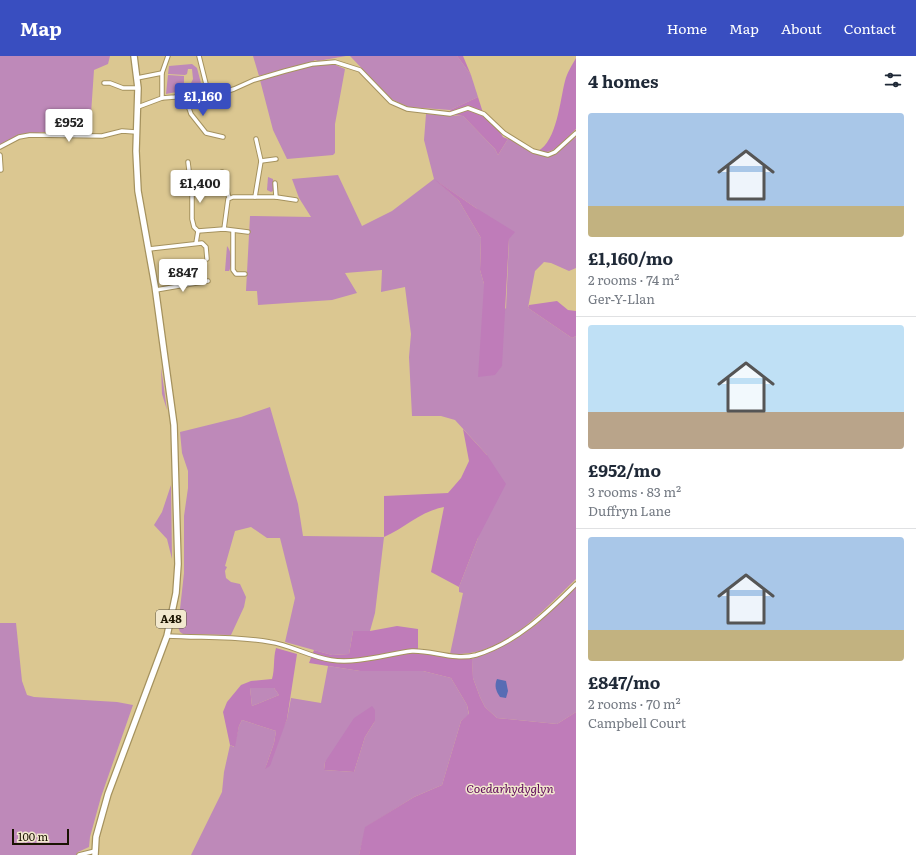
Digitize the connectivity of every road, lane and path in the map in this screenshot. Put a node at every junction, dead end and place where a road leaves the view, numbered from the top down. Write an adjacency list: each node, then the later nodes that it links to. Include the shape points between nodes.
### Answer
1 (134, 56): 5 (main road, A48)
2 (168, 56): 4 (street)
3 (199, 56): 8 (street)
4 (162, 73): 5 (street); 10 (street)
5 (137, 78): 7 (main road, A48)
6 (104, 83): 7 (street, via 123,88)
7 (138, 88): 11 (main road, A48)
8 (207, 88): 9 (street); 13 (street, via 221,93 285,71 312,64 335,62 360,70 391,102 407,109 450,114 468,108 484,114 504,133 533,151 548,155)
9 (184, 94): 10 (street); 14 (street, via 191,114 206,133)
10 (162, 98): 11 (street)
11 (138, 107): 12 (main road, A48)
12 (136, 132): 16 (street, via 122,131 102,136 30,135); 35 (main road, A48, via 138,191)
13 (576, 133)
14 (224, 137)
15 (256, 138): 20 (street)
16 (0, 147)
17 (0, 155): 21 (street)
18 (276, 159): 20 (street)
19 (188, 162): 31 (street, via 192,219)
20 (261, 162): 26 (street)
21 (1, 170)
22 (222, 172): 24 (street)
23 (207, 180): 24 (street)
24 (221, 181): 28 (street, via 226,185)
25 (275, 183): 27 (street)
26 (254, 197): 27 (street); 28 (street)
27 (276, 197): 29 (street)
28 (229, 198): 30 (street, via 226,203)
29 (296, 200)
30 (224, 228): 31 (street); 32 (street)
31 (198, 231): 34 (street)
32 (233, 231): 33 (street); 37 (street, via 233,270 236,274)
33 (248, 232)
34 (196, 243): 35 (street); 36 (street, via 205,245)
35 (149, 249): 39 (main road, A48)
36 (207, 259)
37 (245, 274)
38 (208, 281): 39 (street)
39 (156, 290): 41 (main road, A48, via 173,412 176,457 177,576)
40 (576, 584): 41 (street, via 523,631 474,656 447,656 414,651 380,658 332,660 271,642)
41 (167, 636): 42 (main road, A48, via 108,794 99,823)
42 (95, 853): 43 (street)
43 (79, 855)

